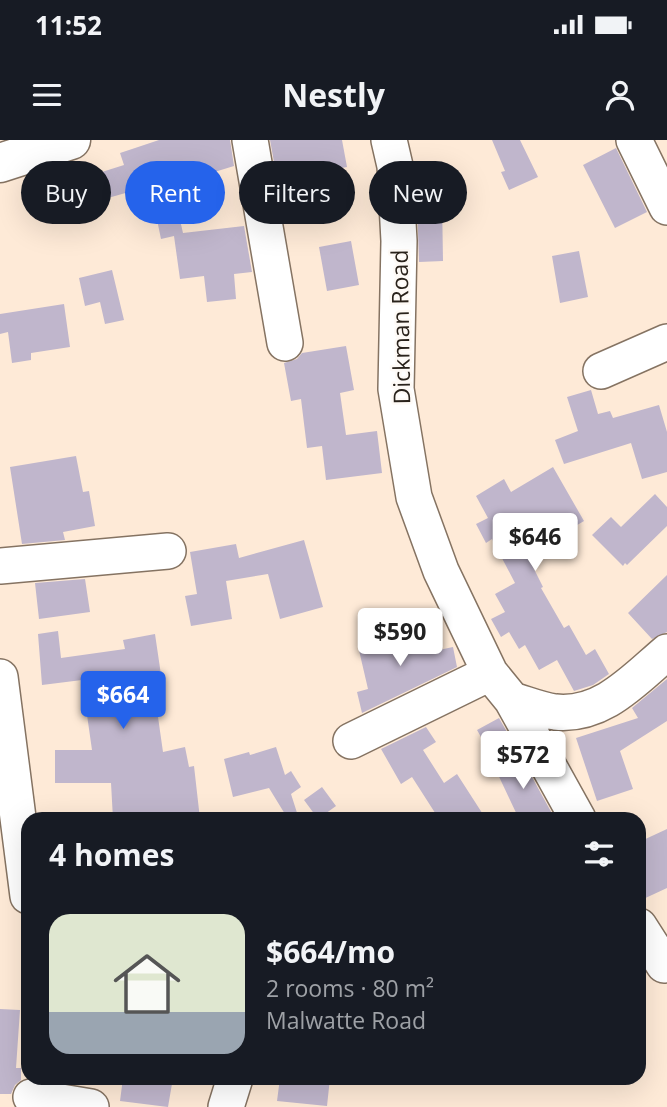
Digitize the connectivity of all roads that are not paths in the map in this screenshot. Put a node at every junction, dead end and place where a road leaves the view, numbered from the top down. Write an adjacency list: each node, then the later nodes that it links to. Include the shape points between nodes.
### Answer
1 (71, 140): 5 (main road)
2 (250, 140): 8 (street)
3 (389, 140): 13 (street, Dickman Road, via 399,241 396,388 414,497 441,571)
4 (634, 140): 6 (street)
5 (0, 163)
6 (667, 207)
7 (667, 342): 9 (street)
8 (285, 343)
9 (601, 371)
10 (167, 551): 11 (street)
11 (0, 566)
12 (667, 652): 15 (street, via 619,694 581,712 554,712)
13 (490, 673): 15 (street, Dickman Road); 16 (street)
14 (0, 677): 17 (street)
15 (512, 700): 18 (street, Dickman Road)
16 (351, 741)
17 (8, 808): 19 (street)
18 (574, 812)
19 (21, 865)
20 (646, 937): 21 (street)
21 (664, 965)
22 (233, 1085): 25 (street)
23 (31, 1094): 24 (street)
24 (92, 1107)
25 (226, 1107)

